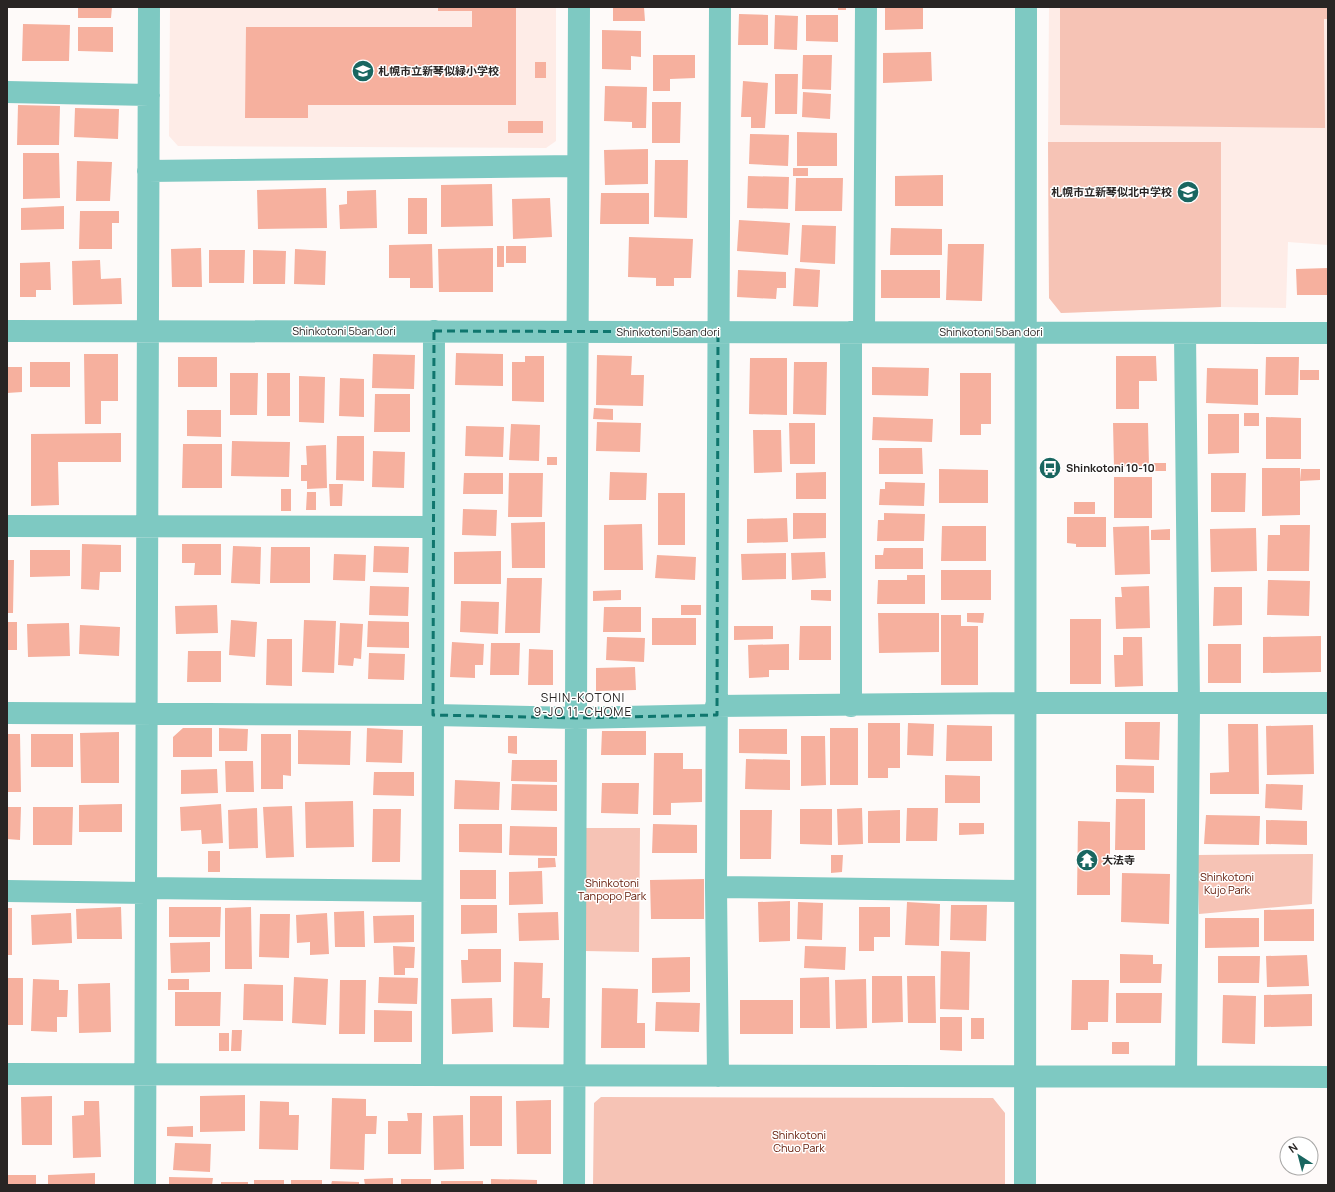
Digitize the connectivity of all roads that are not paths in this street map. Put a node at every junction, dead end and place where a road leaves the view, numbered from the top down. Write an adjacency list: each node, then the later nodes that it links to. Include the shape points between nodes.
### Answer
1 (149, 7): 7 (street)
2 (579, 7): 8 (street)
3 (720, 7): 14 (street)
4 (866, 7): 15 (street)
5 (1026, 7): 16 (street)
6 (7, 92): 7 (street)
7 (149, 95): 9 (street)
8 (578, 166): 9 (street); 13 (street)
9 (148, 171): 11 (street)
10 (7, 331): 11 (street, Shinkotoni 5ban dori)
11 (147, 331): 12 (street, Shinkotoni 5ban dori); 19 (street)
12 (434, 331): 13 (street, Shinkotoni 5ban dori); 21 (street)
13 (578, 332): 14 (street, Shinkotoni 5ban dori); 30 (street)
14 (718, 332): 15 (street, Shinkotoni 5ban dori); 26 (street)
15 (858, 332): 16 (street, Shinkotoni 5ban dori); 25 (street)
16 (1025, 332): 17 (street, Shinkotoni 5ban dori); 23 (street)
17 (1185, 333): 18 (street, Shinkotoni 5ban dori); 24 (street)
18 (1328, 333)
19 (147, 525): 20 (street); 21 (street); 28 (street)
20 (7, 526)
21 (432, 527): 29 (street)
22 (1328, 703): 24 (street)
23 (1025, 704): 24 (street); 25 (street); 35 (street)
24 (1188, 704): 42 (street)
25 (851, 706): 26 (street)
26 (716, 710): 30 (street); 31 (street)
27 (7, 714): 28 (street)
28 (146, 714): 29 (street); 33 (street)
29 (433, 714): 30 (street); 34 (street)
30 (576, 718): 39 (street)
31 (716, 887): 35 (street); 40 (street)
32 (7, 891): 33 (street)
33 (146, 891): 34 (street); 37 (street)
34 (431, 891): 38 (street)
35 (1025, 891): 41 (street)
36 (7, 1074): 37 (street)
37 (145, 1074): 38 (street); 44 (street)
38 (432, 1075): 39 (street)
39 (574, 1075): 40 (street); 45 (street)
40 (718, 1076): 41 (street)
41 (1025, 1076): 42 (street); 46 (street)
42 (1186, 1076): 43 (street)
43 (1328, 1076)
44 (145, 1185)
45 (574, 1185)
46 (1025, 1185)

